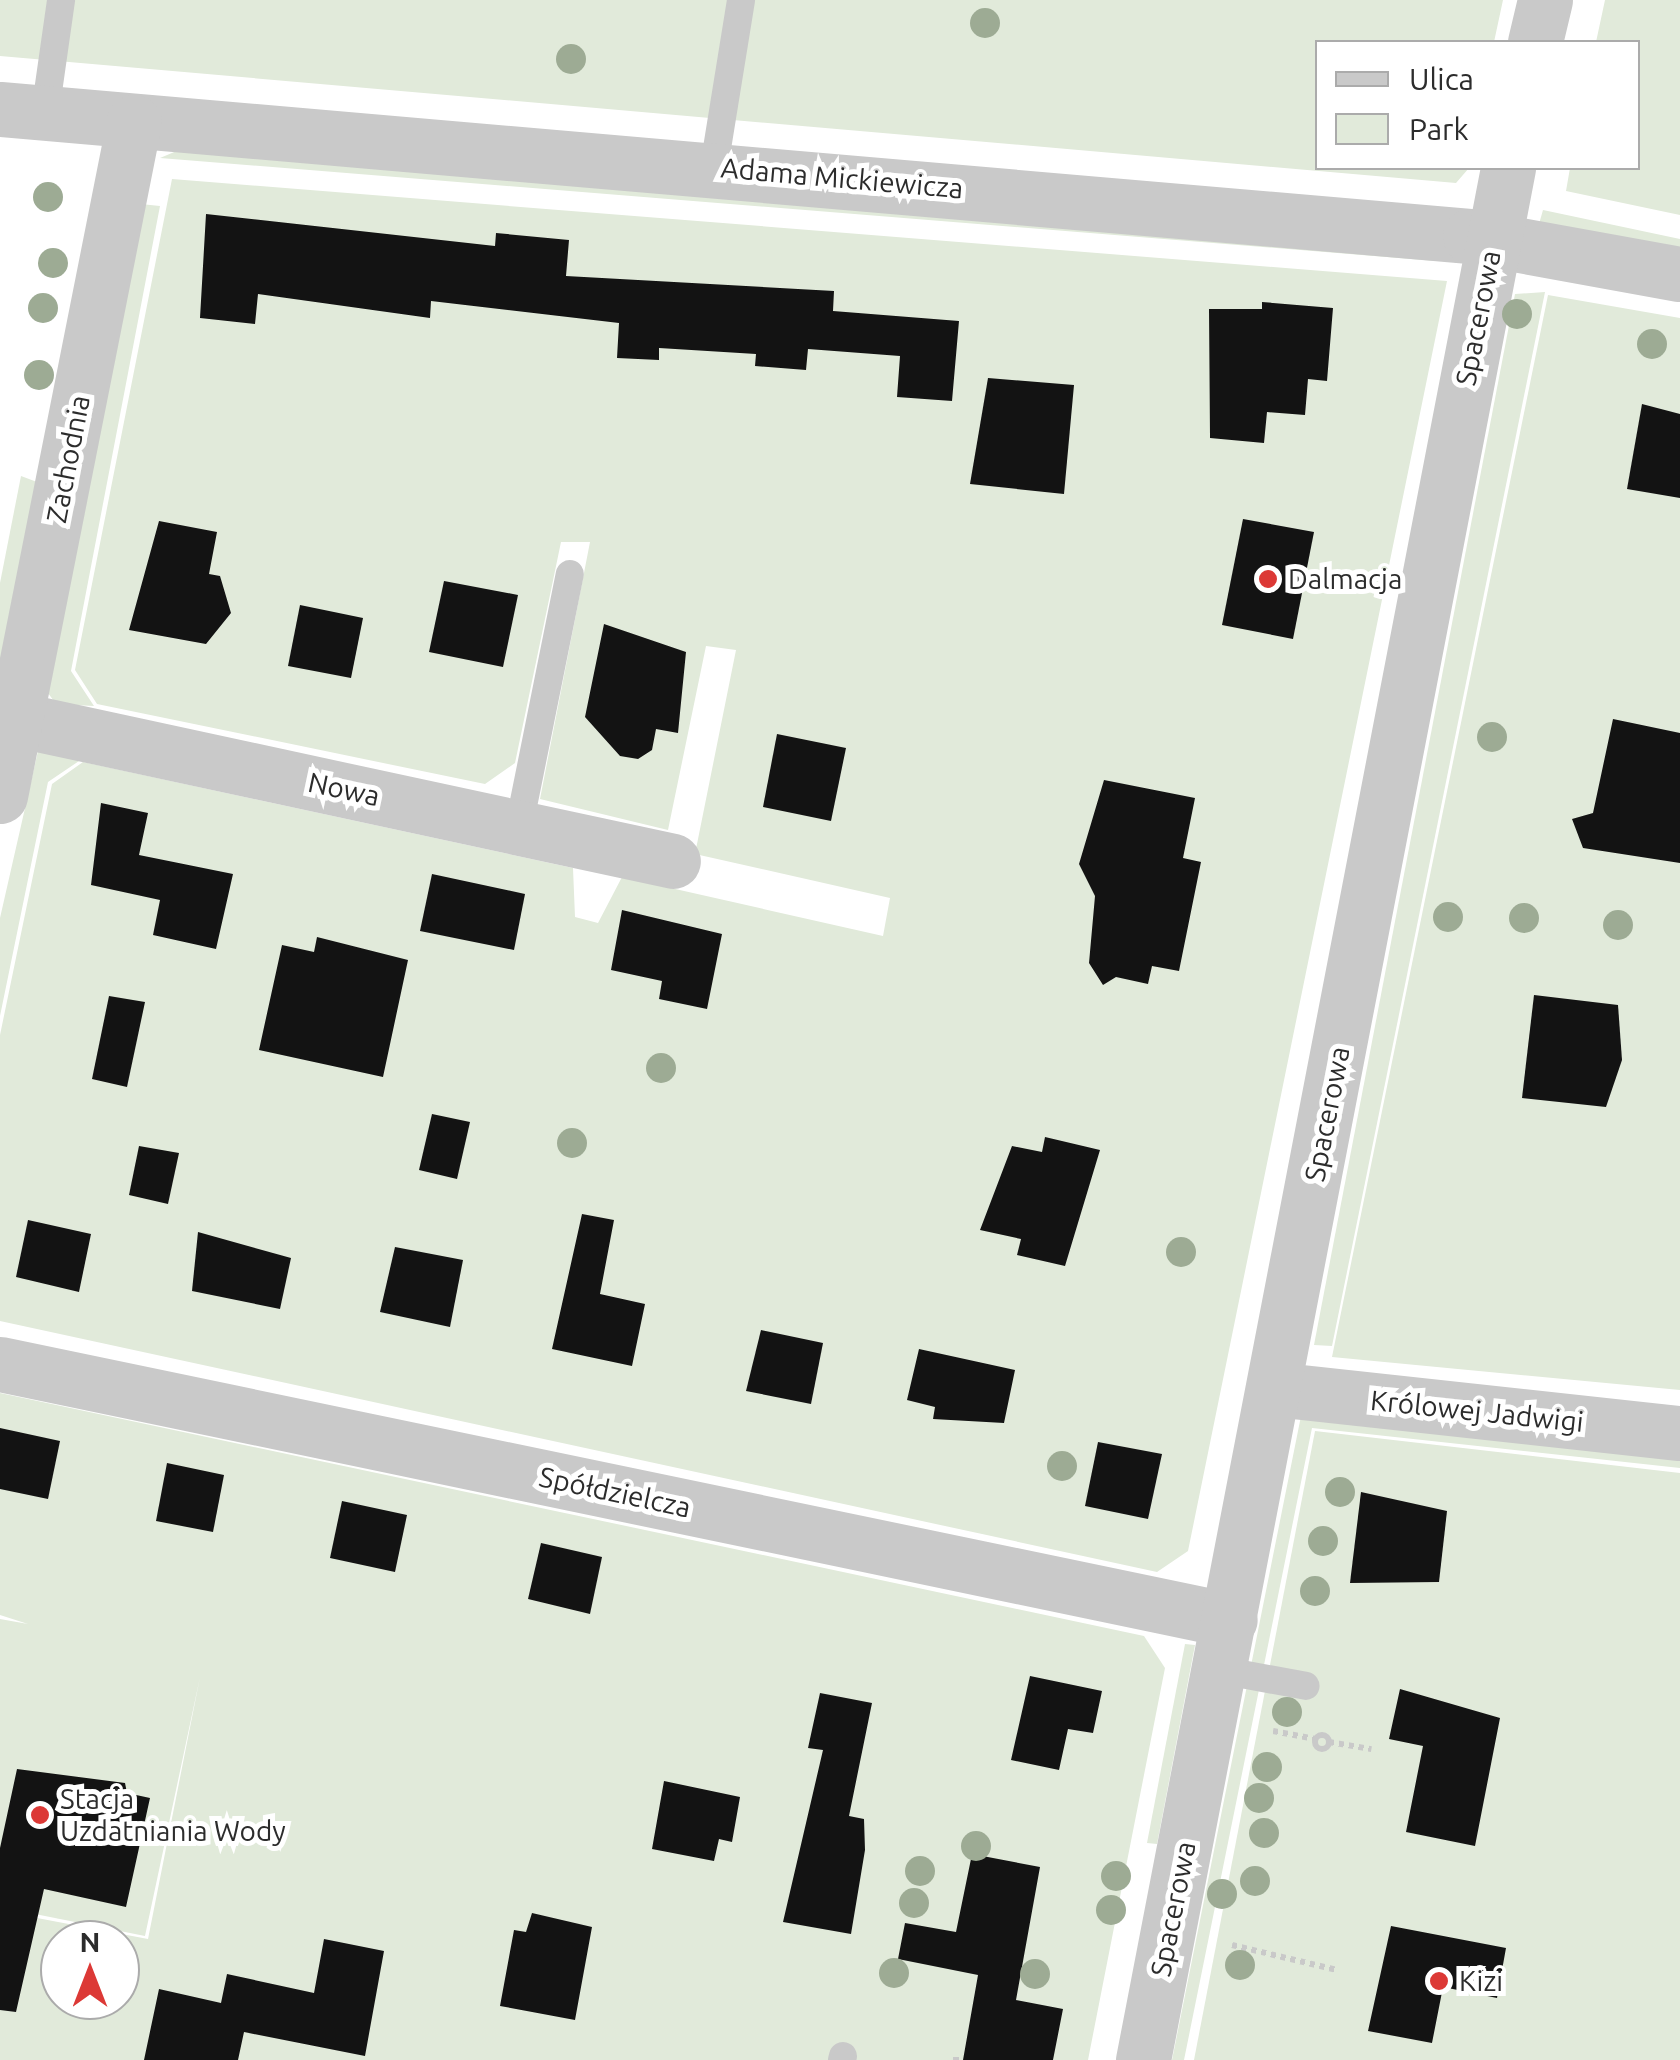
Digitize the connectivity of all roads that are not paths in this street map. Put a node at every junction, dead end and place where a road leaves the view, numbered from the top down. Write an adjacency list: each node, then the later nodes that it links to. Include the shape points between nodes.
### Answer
1 (61, 0): 5 (lane)
2 (740, 0): 7 (lane)
3 (1545, 0): 4 (street)
4 (1536, 40)
5 (22, 111): 6 (street, Adama Mickiewicza)
6 (134, 122): 7 (street, Adama Mickiewicza); 12 (street, Zachodnia)
7 (714, 167): 9 (street, Adama Mickiewicza)
8 (1508, 170): 9 (street, Spacerowa)
9 (1493, 239): 10 (street, Adama Mickiewicza); 17 (street, Spacerowa)
10 (1680, 274)
11 (570, 574): 14 (lane)
12 (16, 720): 13 (street, Zachodnia); 14 (street, Nowa)
13 (0, 796)
14 (518, 826): 15 (street, Nowa)
15 (673, 860)
16 (0, 1364): 19 (street, Spółdzielcza)
17 (1274, 1388): 18 (street, Królowej Jadwigi); 19 (street, Spacerowa)
18 (1680, 1433)
19 (1225, 1645): 20 (lane); 21 (street, Spacerowa)
20 (1306, 1686)
21 (1143, 2060)

